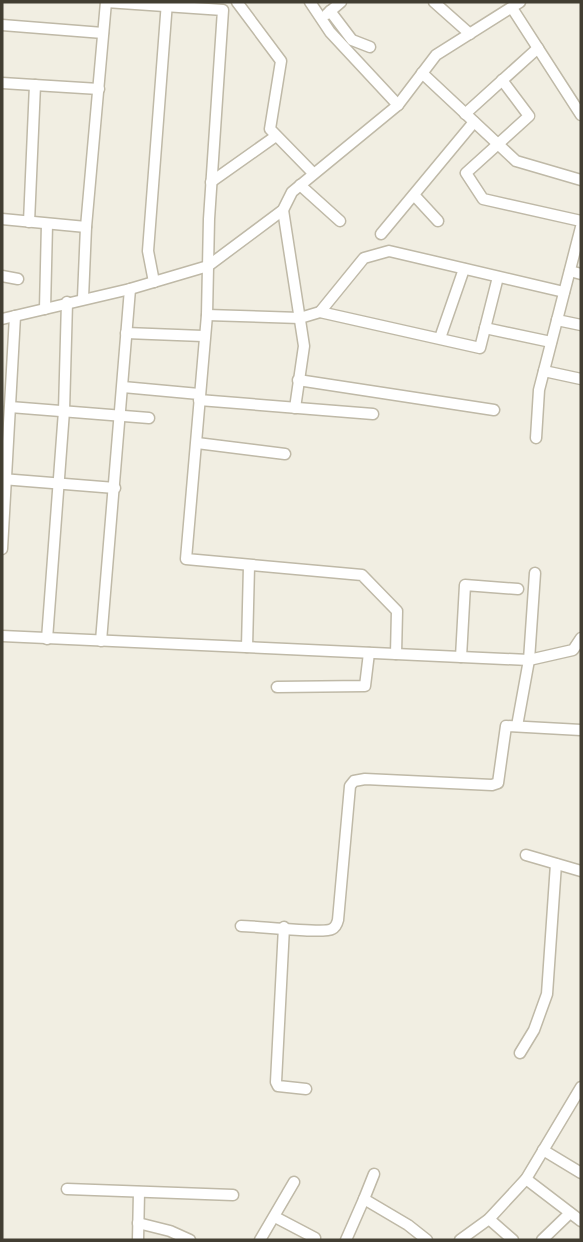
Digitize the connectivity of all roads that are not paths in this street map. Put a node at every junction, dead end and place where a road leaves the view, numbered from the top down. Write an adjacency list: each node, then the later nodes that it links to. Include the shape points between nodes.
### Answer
1 (106, 2): 6 (street); 12 (street)
2 (236, 2): 8 (street); 25 (street, via 281,61 270,130)
3 (310, 2): 10 (street)
4 (341, 2): 9 (street)
5 (434, 2): 13 (street)
6 (167, 4): 8 (street); 49 (street, via 148,251)
7 (516, 5): 13 (street); 15 (street)
8 (223, 9): 29 (street)
9 (330, 11): 10 (street); 14 (street, via 352,40)
10 (321, 19): 21 (street)
11 (2, 25): 12 (street)
12 (103, 33): 20 (street)
13 (470, 34): 16 (street, via 436,55)
14 (370, 47)
15 (538, 48): 17 (street); 23 (street)
16 (422, 74): 21 (street); 22 (street)
17 (502, 80): 22 (street); 26 (street, via 530,116)
18 (2, 83): 19 (street)
19 (36, 85): 20 (street); 37 (street)
20 (99, 89): 40 (street)
21 (398, 105): 27 (street)
22 (465, 114): 24 (street)
23 (581, 115)
24 (474, 122): 26 (street); 31 (street)
25 (276, 136): 27 (street); 29 (street)
26 (498, 144): 28 (street, via 516,161); 36 (street, via 466,173 484,199)
27 (313, 173): 30 (street)
28 (581, 180)
29 (211, 182): 42 (street)
30 (300, 185): 32 (street); 34 (street)
31 (414, 195): 35 (street); 41 (street)
32 (283, 210): 42 (street); 58 (street)
33 (2, 219): 37 (street)
34 (340, 221)
35 (438, 221)
36 (581, 221)
37 (29, 222): 38 (street)
38 (47, 224): 40 (street); 54 (street)
39 (581, 227): 44 (street)
40 (86, 228): 52 (street)
41 (381, 234)
42 (208, 266): 49 (street); 56 (street)
43 (464, 269): 47 (street); 55 (street, via 389,251 364,258); 65 (street)
44 (570, 271): 45 (street); 51 (street)
45 (581, 274)
46 (2, 276): 48 (street)
47 (498, 277): 51 (street); 62 (street)
48 (18, 279)
49 (154, 282): 50 (street)
50 (130, 289): 52 (street); 63 (street)
51 (564, 292): 60 (street)
52 (83, 298): 53 (street)
53 (67, 302): 54 (street); 75 (street)
54 (45, 309): 57 (street)
55 (320, 312): 58 (street); 65 (street)
56 (207, 315): 58 (street); 64 (street)
57 (15, 316): 59 (street); 72 (street)
58 (300, 318): 69 (street, via 304,345)
59 (2, 319)
60 (557, 320): 61 (street); 66 (street)
61 (581, 325)
62 (485, 328): 65 (street, via 480,348); 66 (street)
63 (126, 333): 64 (street); 70 (street)
64 (203, 336): 71 (street)
65 (440, 338)
66 (551, 342): 67 (street)
67 (544, 371): 68 (street); 79 (street)
68 (581, 379)
69 (298, 380): 73 (street); 74 (street)
70 (122, 387): 71 (street); 77 (street)
71 (199, 397): 73 (street); 80 (street)
72 (10, 407): 75 (street); 82 (street)
73 (295, 408): 76 (street)
74 (494, 410)
75 (64, 411): 77 (street); 83 (street)
76 (373, 414)
77 (120, 416): 78 (street); 84 (street)
78 (149, 418)
79 (536, 438)
80 (197, 443): 81 (street); 86 (street, via 186,558)
81 (285, 454)
82 (4, 479): 83 (street); 85 (street)
83 (60, 484): 84 (street); 91 (street)
84 (115, 488): 92 (street)
85 (2, 549)
86 (248, 566): 93 (street); 95 (street, via 362,575 397,611)
87 (535, 573): 97 (street)
88 (518, 589): 96 (street, via 465,585)
89 (2, 636): 91 (street)
90 (581, 638): 97 (street, via 573,650)
91 (47, 639): 92 (street)
92 (101, 641): 93 (street)
93 (247, 647): 94 (street)
94 (369, 653): 95 (street); 98 (street, via 365,686)
95 (396, 654): 96 (street)
96 (461, 657): 97 (street)
97 (529, 660): 99 (street)
98 (277, 687)
99 (517, 726): 100 (street); 105 (street, via 506,726 498,783 354,781 336,926 317,932)
100 (581, 730)
101 (526, 855): 102 (street)
102 (555, 864): 103 (street); 106 (street, via 547,994)
103 (581, 872)
104 (241, 926): 105 (street)
105 (284, 927): 108 (street, via 276,1082 278,1086)
106 (520, 1053)
107 (581, 1087): 109 (street)
108 (306, 1088)
109 (543, 1150): 110 (street); 112 (street)
110 (581, 1173)
111 (374, 1174): 117 (street)
112 (526, 1179): 118 (street); 120 (street)
113 (294, 1182): 119 (street)
114 (67, 1189): 115 (street)
115 (139, 1192): 116 (street); 122 (street)
116 (233, 1195)
117 (364, 1199): 129 (street); 130 (street)
118 (570, 1213): 121 (street); 133 (street)
119 (275, 1217): 123 (street); 127 (street)
120 (489, 1219): 131 (street); 132 (street)
121 (581, 1221)
122 (138, 1223): 125 (street); 126 (street)
123 (297, 1229): 124 (street); 128 (street)
124 (315, 1238)
125 (138, 1240)
126 (190, 1240)
127 (260, 1240)
128 (290, 1240)
129 (346, 1240)
130 (427, 1240)
131 (460, 1240)
132 (513, 1240)
133 (542, 1240)

